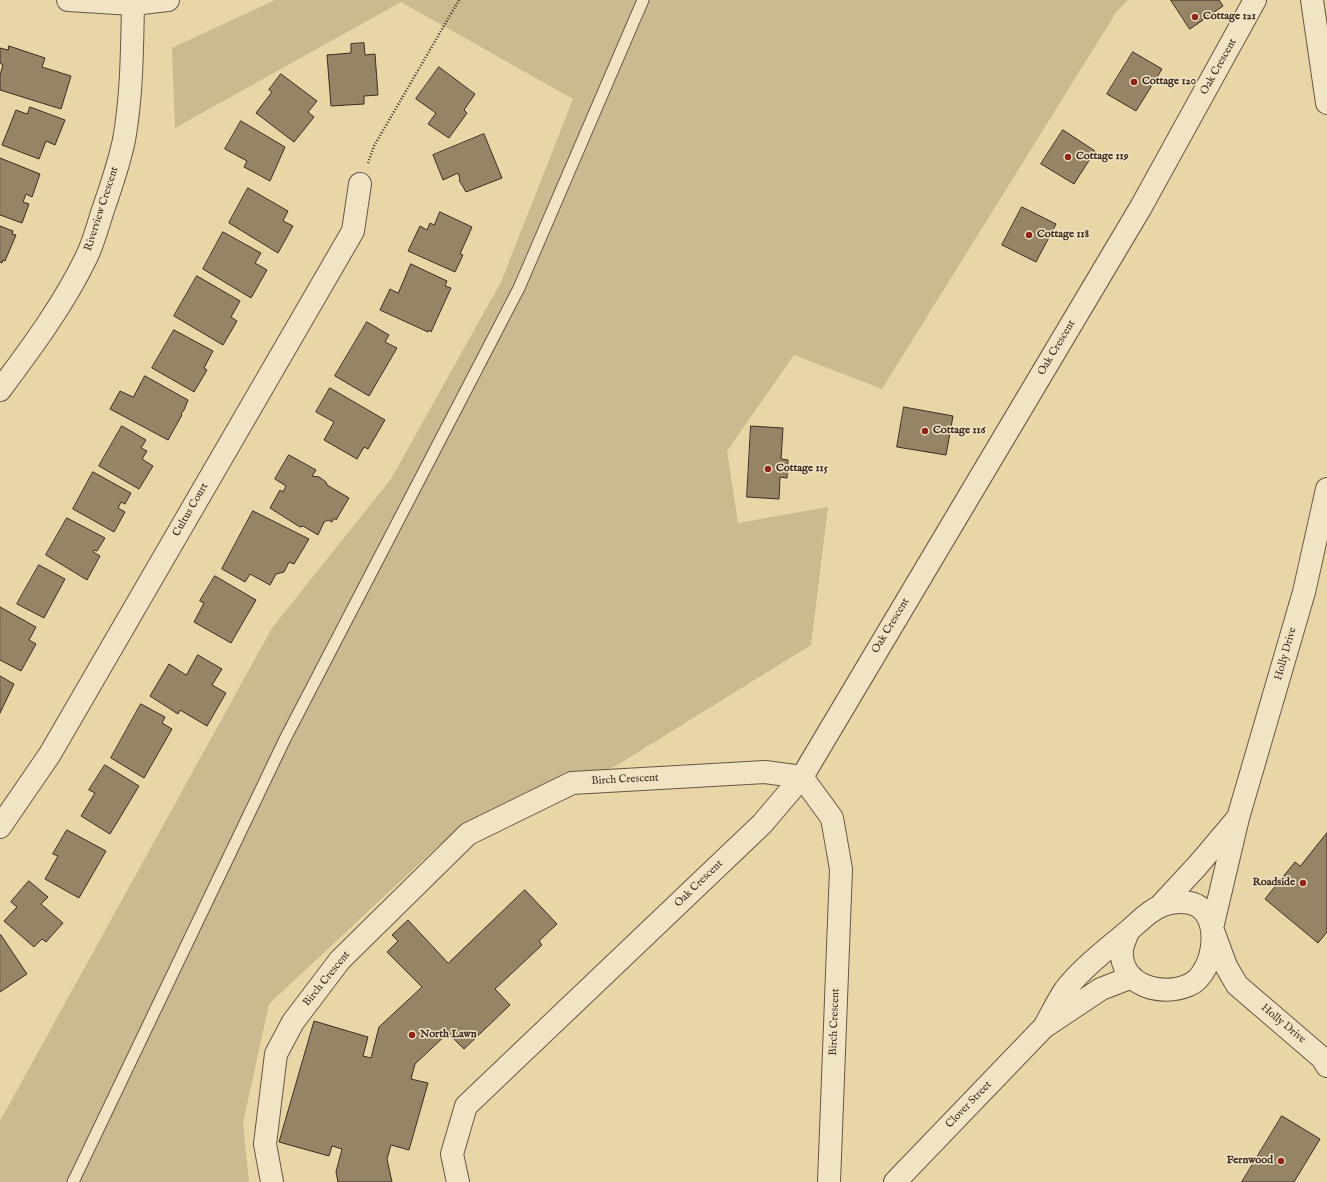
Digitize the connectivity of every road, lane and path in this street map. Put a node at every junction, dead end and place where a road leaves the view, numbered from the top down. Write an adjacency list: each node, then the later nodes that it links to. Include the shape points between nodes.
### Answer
1 (68, 0): 7 (street)
2 (168, 0): 7 (street)
3 (459, 0): 9 (path, via 374,146)
4 (643, 0): 23 (lane, via 519,288 285,739)
5 (1255, 0): 12 (street, Oak Crescent, via 1141,207)
6 (1312, 0): 8 (street)
7 (132, 4): 10 (street, Riverview Crescent, via 132,56 124,141 88,254 46,326)
8 (1327, 103)
9 (360, 184): 14 (street, Cultus Court, via 353,231 50,754)
10 (0, 390)
11 (1327, 489): 13 (street, Holly Drive, via 1304,592)
12 (802, 777): 24 (street, Birch Crescent, via 765,772 572,783 468,834 340,960 293,1022 276,1054 265,1144); 25 (street, Oak Crescent, via 762,824 466,1106 452,1154); 26 (street, Birch Crescent, via 832,818 841,869)
13 (1238, 818): 15 (street, Holly Drive); 16 (street, Holly Drive)
14 (0, 827)
15 (1160, 906): 16 (street, via 1176,902 1192,903 1204,910); 17 (street)
16 (1212, 928): 19 (street, via 1213,946 1210,960 1204,971); 20 (street, Holly Drive, via 1226,966)
17 (1128, 932): 18 (street, via 1122,949 1124,962); 21 (street, Clover Street, via 1099,955 1065,990)
18 (1132, 977): 19 (street, via 1145,987 1161,990 1178,989); 21 (street, Clover Street, via 1101,989)
19 (1191, 984): 20 (street)
20 (1237, 985): 22 (street, Holly Drive, via 1322,1058)
21 (1044, 1027): 27 (street, Clover Street)
22 (1327, 1066)
23 (73, 1182)
24 (272, 1182)
25 (458, 1182)
26 (829, 1182)
27 (895, 1182)

